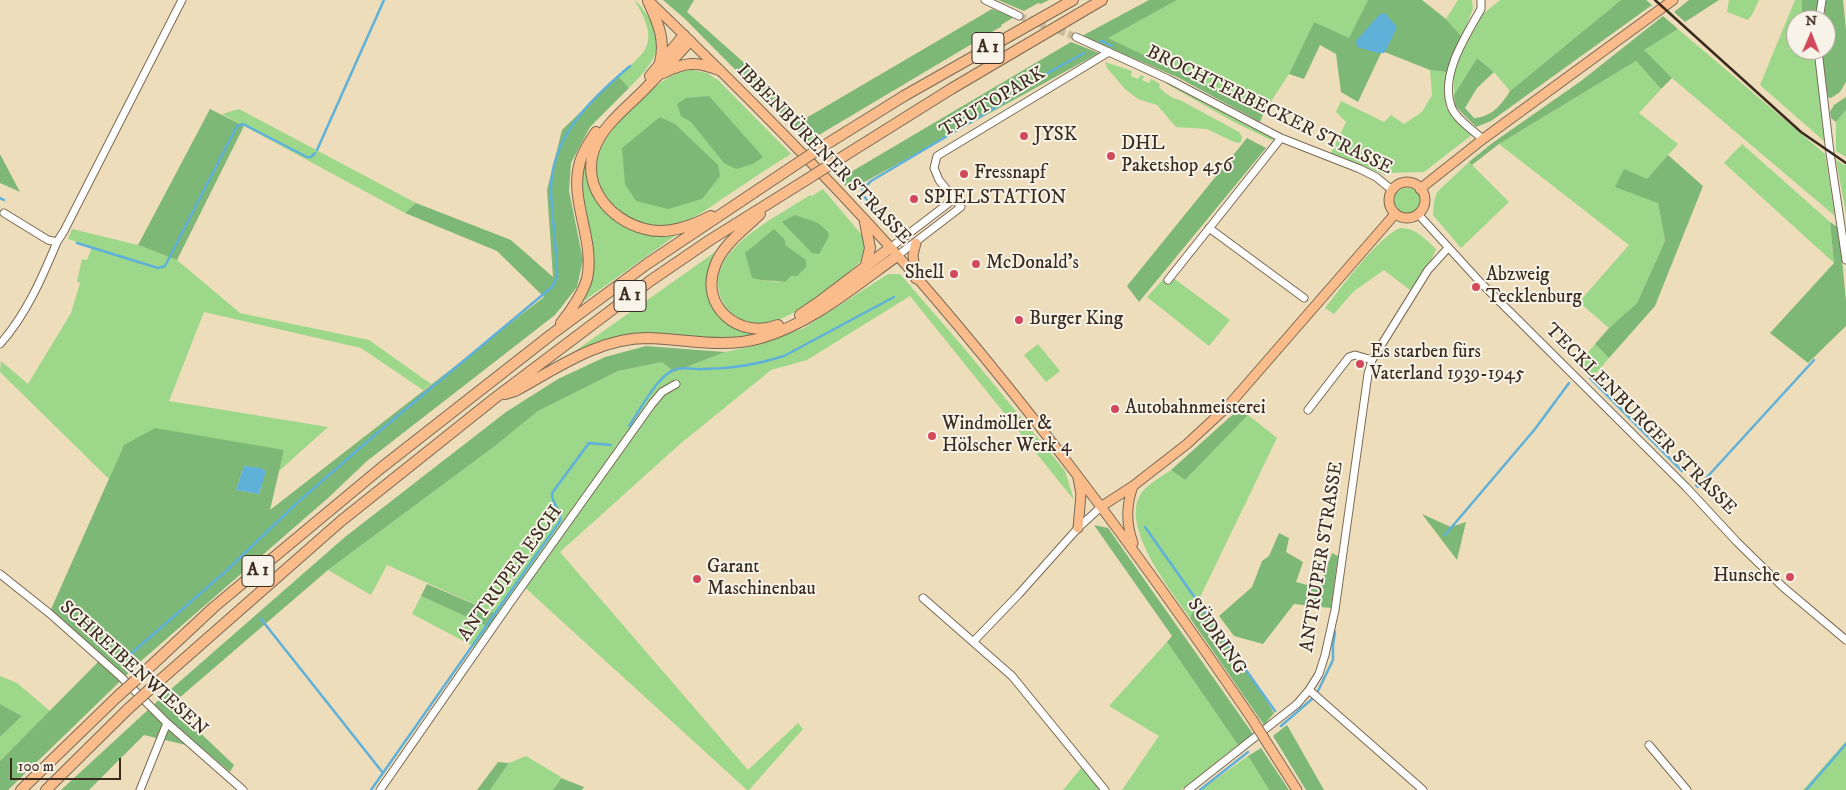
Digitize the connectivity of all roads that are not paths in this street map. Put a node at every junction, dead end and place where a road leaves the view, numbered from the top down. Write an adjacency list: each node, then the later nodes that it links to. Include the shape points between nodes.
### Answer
1 (182, 0): 28 (street)
2 (648, 0): 10 (main road, IBBENBÜRENER STRASSE); 13 (highway, via 660,28 663,52)
3 (985, 0): 8 (street)
4 (1073, 0): 20 (highway, A 1, bridge, via 904,96)
5 (1102, 0): 22 (highway, A 1, bridge, via 951,89)
6 (1481, 0): 17 (street, via 1481,9 1453,61 1449,94 1456,114)
7 (1673, 0): 17 (main road)
8 (1019, 16)
9 (1076, 37): 11 (street, BROCHTERBECKER STRASSE)
10 (687, 38): 13 (highway); 14 (main road, IBBENBÜRENER STRASSE); 15 (highway)
11 (1109, 52): 16 (street, BROCHTERBECKER STRASSE); 21 (street, TEUTOPARK, via 937,156 934,168)
12 (1819, 60): 33 (street)
13 (660, 63): 38 (highway, via 596,132 580,162 576,185 589,249 588,275 575,304)
14 (719, 70): 15 (highway, via 702,64 687,64); 26 (main road, IBBENBÜRENER STRASSE)
15 (658, 76): 20 (highway, via 606,128 595,146 591,167 595,190 609,210 646,230 675,230)
16 (1281, 138): 19 (street, BROCHTERBECKER STRASSE, via 1360,169); 27 (street)
17 (1483, 139): 18 (main road)
18 (1420, 189): 19 (main road, via 1403,183); 25 (main road, via 1424,204)
19 (1392, 190): 24 (main road, via 1389,200)
20 (748, 197): 38 (highway, A 1, via 647,264)
21 (954, 199): 29 (street, TEUTOPARK, via 961,207); 30 (street)
22 (771, 202): 34 (highway, via 729,244 715,265 713,295 721,311 733,322 758,330 786,322 819,302); 42 (highway, A 1, via 643,286)
23 (4, 213): 28 (street, via 48,240)
24 (1395, 214): 25 (main road, via 1407,218); 45 (main road, via 1228,406 1187,444)
25 (1418, 214): 31 (street, TECKLENBURGER STRASSE)
26 (865, 222): 30 (main road, IBBENBÜRENER STRASSE); 34 (highway, via 870,248)
27 (1209, 228): 36 (street); 37 (street)
28 (57, 242): 39 (street, via 19,321)
29 (916, 242): 32 (street, TEUTOPARK); 35 (main road, via 913,255)
30 (890, 248): 32 (main road, IBBENBÜRENER STRASSE); 34 (highway)
31 (1448, 248): 40 (street, ANTRUPER STRASSE, via 1428,270); 51 (street, TECKLENBURGER STRASSE, via 1743,548)
32 (897, 256): 35 (main road, IBBENBÜRENER STRASSE); 42 (highway, via 830,304 779,332 743,342 719,344 647,338 618,342 588,352 515,391)
33 (1846, 260)
34 (866, 265)
35 (916, 279): 44 (main road, IBBENBÜRENER STRASSE)
36 (1168, 280)
37 (1304, 298)
38 (552, 334): 56 (highway, A 1, bridge, via 381,468 221,601)
39 (0, 344)
40 (1372, 360): 43 (street, via 1355,355 1349,357); 53 (street, ANTRUPER STRASSE, via 1335,610 1319,674)
41 (676, 384): 60 (street, ANTRUPER ESCH, via 662,392 652,404)
42 (495, 398): 57 (highway, A 1, bridge, via 341,521 128,709)
43 (1308, 410)
44 (1077, 475): 46 (main road, IBBENBÜRENER STRASSE); 47 (main road, via 1081,494)
45 (1133, 486): 46 (main road); 48 (main road, via 1127,512)
46 (1102, 506): 47 (street); 48 (main road, SÜDRING)
47 (1078, 528): 52 (street)
48 (1135, 551): 63 (main road, SÜDRING, bridge, via 1252,719)
49 (0, 574): 54 (street, SCHREIBENWIESEN, via 120,676)
50 (923, 598): 52 (street)
51 (1846, 640)
52 (973, 642): 61 (street, via 1012,676)
53 (1309, 690): 62 (street, ANTRUPER STRASSE, via 1284,715); 64 (street)
54 (167, 723): 58 (street); 59 (street, SCHREIBENWIESEN)
55 (1649, 744): 65 (street)
56 (21, 790)
57 (46, 790)
58 (140, 790)
59 (243, 790)
60 (380, 790)
61 (1105, 790)
62 (1188, 790)
63 (1296, 790)
64 (1423, 790)
65 (1687, 790)

